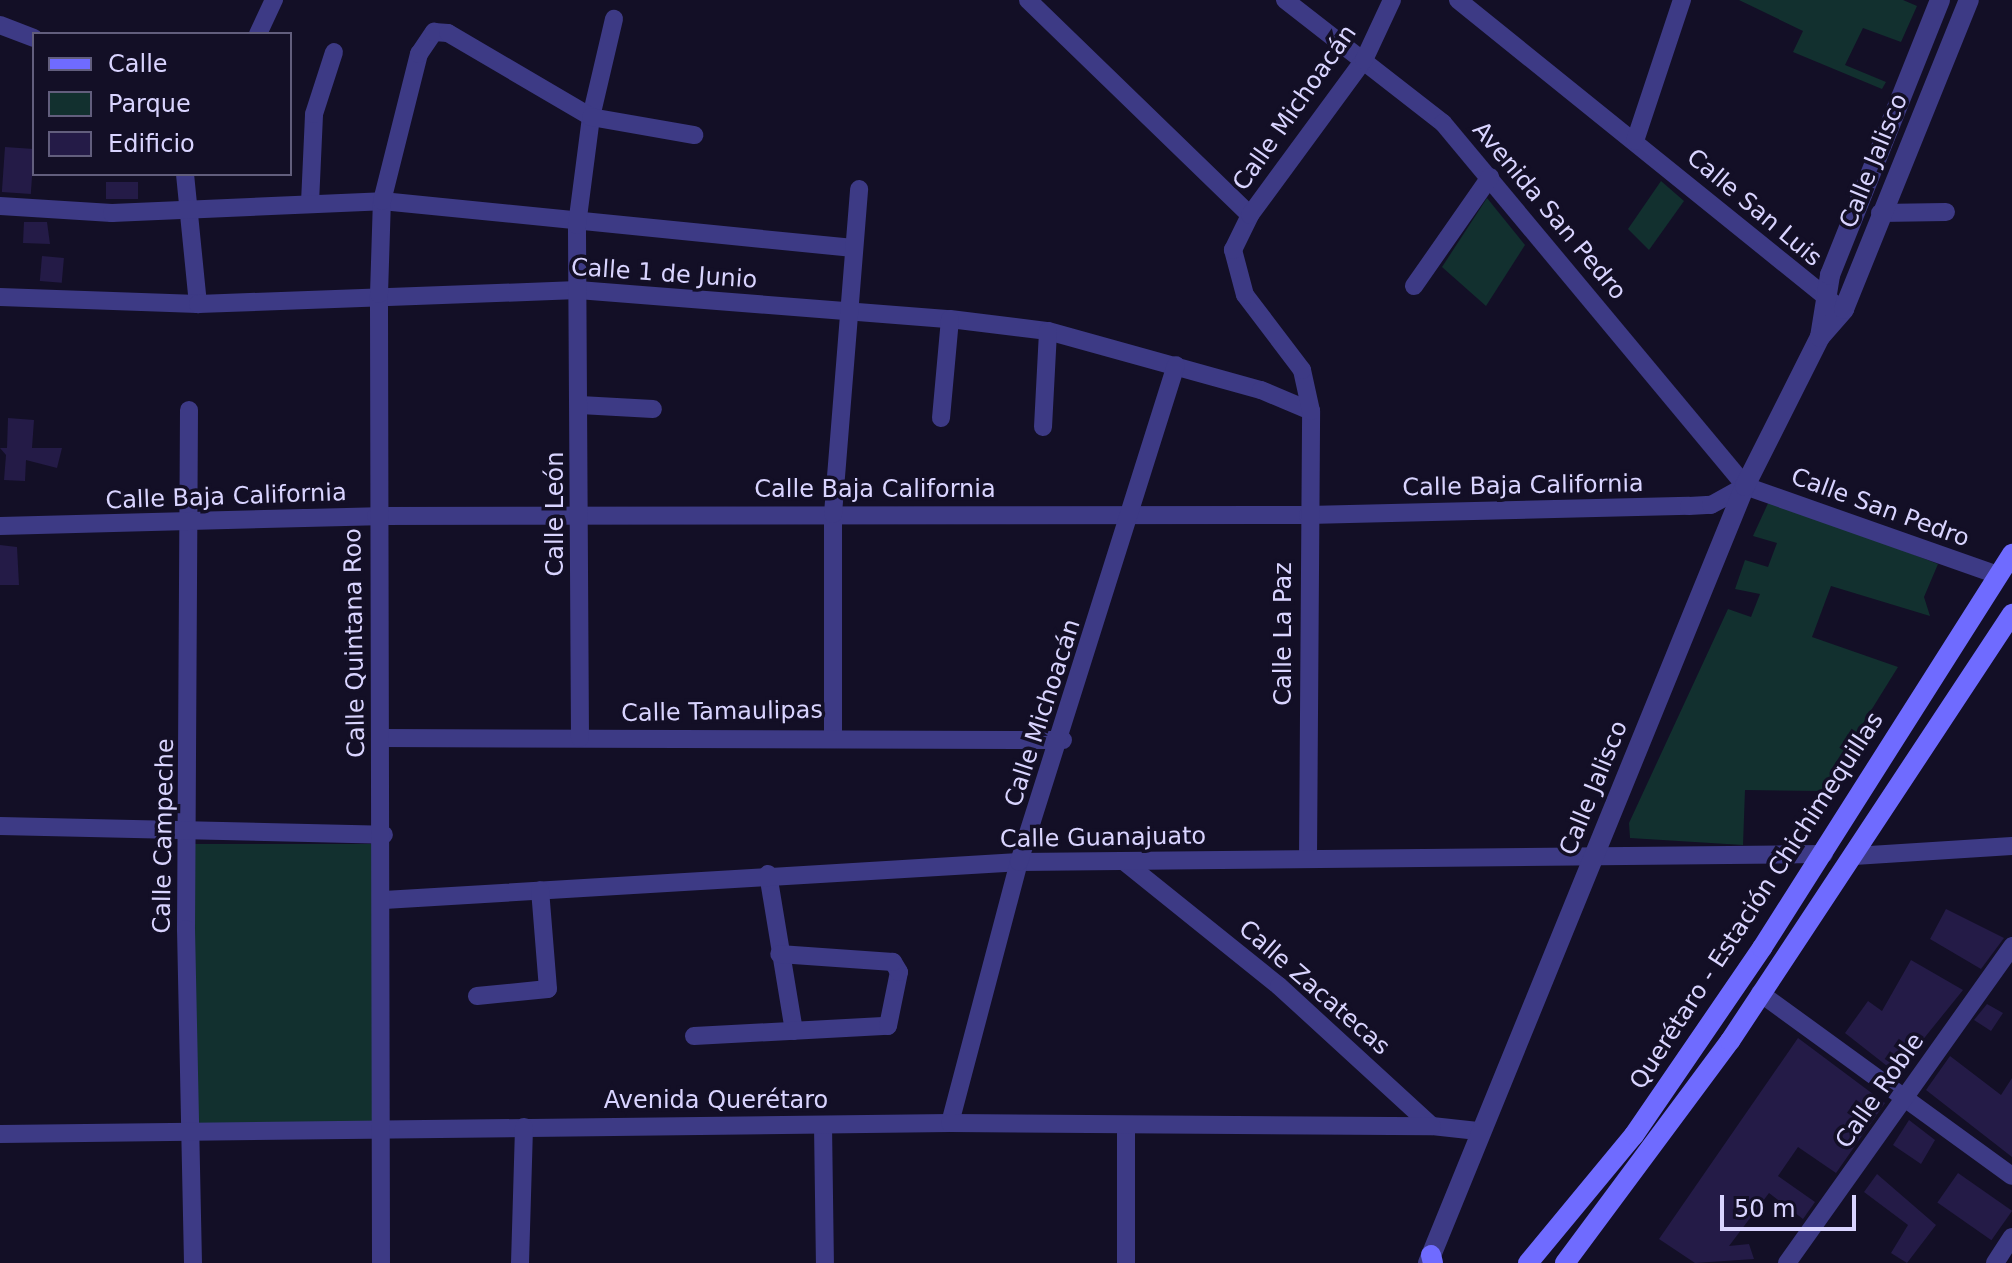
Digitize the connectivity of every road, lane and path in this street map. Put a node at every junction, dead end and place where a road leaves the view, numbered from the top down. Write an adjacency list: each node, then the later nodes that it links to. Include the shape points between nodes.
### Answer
1 (274, 0): 11 (street)
2 (1028, 0): 27 (street)
3 (1285, 0): 14 (street, Avenida San Pedro)
4 (1392, 0): 14 (street, Calle Michoacán)
5 (1458, 0): 17 (street, Calle San Luis)
6 (1682, 0): 17 (street)
7 (1940, 0): 34 (street, Calle Jalisco)
8 (1969, 0): 26 (street, Calle Jalisco)
9 (614, 19): 15 (street, Calle León)
10 (0, 25): 12 (street)
11 (259, 32)
12 (32, 37)
13 (334, 52): 22 (street, via 314,114)
14 (1364, 60): 19 (street, Avenida San Pedro, via 1443,123); 27 (street, Calle Michoacán)
15 (591, 117): 16 (street); 21 (street, Calle Quintana Roo, via 463,41 434,32 419,54); 28 (street, Calle León)
16 (694, 135)
17 (1635, 141): 34 (street, Calle San Luis)
18 (185, 176): 24 (street)
19 (1490, 177): 30 (street); 48 (street, Avenida San Pedro)
20 (859, 189): 29 (street)
21 (382, 201): 22 (street); 28 (street); 32 (street, Calle Quintana Roo)
22 (310, 203): 24 (street)
23 (0, 206): 24 (street, via 112,213)
24 (186, 208): 35 (street)
25 (1946, 212): 26 (street)
26 (1880, 213): 36 (street, Calle Jalisco)
27 (1250, 215): 45 (street, Calle Michoacán, via 1233,250 1234,269 1245,295 1302,370)
28 (577, 225): 29 (street); 31 (street, Calle León)
29 (854, 248): 37 (street)
30 (1414, 286)
31 (578, 290): 32 (street, Calle 1 de Junio); 37 (street, Calle 1 de Junio); 42 (street, Calle León)
32 (379, 294): 35 (street, Calle 1 de Junio); 52 (street, Calle Quintana Roo)
33 (0, 297): 35 (street, Calle 1 de Junio)
34 (1824, 297): 36 (street, Calle San Luis); 40 (street, Calle Jalisco)
35 (198, 304)
36 (1844, 309): 40 (street, Calle Jalisco)
37 (844, 312): 38 (street, Calle 1 de Junio); 50 (street)
38 (950, 319): 39 (street, Calle 1 de Junio); 46 (street)
39 (1048, 331): 41 (street, Calle 1 de Junio); 47 (street)
40 (1820, 337): 48 (street, Calle Jalisco)
41 (1176, 365): 45 (street, Calle 1 de Junio); 49 (street, Calle Michoacán)
42 (580, 405): 43 (street); 53 (street, Calle León)
43 (653, 409)
44 (189, 410): 54 (street, Calle Campeche)
45 (1311, 411): 51 (street, Calle La Paz)
46 (941, 418)
47 (1043, 427)
48 (1745, 486): 51 (street, Calle Baja California, via 1711,505); 57 (street, Calle San Pedro); 70 (street, Calle Jalisco)
49 (1129, 513): 50 (street, Calle Baja California); 51 (street, Calle Baja California); 62 (street, Calle Michoacán)
50 (833, 514): 53 (street, Calle Baja California); 59 (street)
51 (1308, 515): 69 (street, Calle La Paz)
52 (376, 516): 53 (street, Calle Baja California); 54 (street, Calle Baja California); 60 (street, Calle Quintana Roo)
53 (581, 518): 61 (street, Calle León)
54 (185, 524): 55 (street, Calle Baja California); 64 (street, Calle Campeche)
55 (0, 526)
56 (2012, 554): 57 (main road, Querétaro - Estación Chichimequillas)
57 (1998, 575): 67 (main road, Querétaro - Estación Chichimequillas)
58 (2012, 614): 68 (main road, Querétaro - Estación Chichimequillas)
59 (833, 735): 61 (street, Calle Tamaulipas); 62 (street, Calle Tamaulipas)
60 (381, 738): 61 (street, Calle Tamaulipas); 65 (street, Calle Quintana Roo)
61 (580, 738)
62 (1063, 740): 71 (street, Calle Michoacán)
63 (0, 826): 64 (street)
64 (191, 828): 65 (street); 89 (street, Calle Campeche)
65 (384, 835): 75 (street, Calle Quintana Roo)
66 (2012, 846): 68 (street)
67 (1824, 854): 70 (street, Calle Guanajuato); 100 (main road, Querétaro - Estación Chichimequillas, via 1634,1135)
68 (1854, 856): 78 (main road, Querétaro - Estación Chichimequillas)
69 (1308, 858): 70 (street, Calle Guanajuato); 72 (street, Calle Guanajuato)
70 (1594, 858): 90 (street, Calle Jalisco)
71 (1019, 862): 72 (street, Calle Guanajuato); 73 (street, Calle Guanajuato); 83 (street, Calle Michoacán)
72 (1126, 863): 85 (street, Calle Zacatecas, via 1279,986)
73 (768, 874): 74 (street, Calle Guanajuato); 77 (street)
74 (540, 890): 75 (street, Calle Guanajuato); 79 (street, via 548,989)
75 (384, 900): 88 (street, Calle Quintana Roo)
76 (2012, 946): 82 (street, Calle Roble)
77 (779, 954): 80 (street); 80 (street, via 885,958 899,972 888,1026)
78 (1760, 993): 82 (street); 101 (main road, Querétaro - Estación Chichimequillas, via 1634,1178)
79 (477, 996)
80 (794, 1031): 81 (street)
81 (694, 1036)
82 (1903, 1099): 92 (street); 102 (street, Calle Roble)
83 (950, 1123): 84 (street, Avenida Querétaro); 87 (street, Avenida Querétaro)
84 (823, 1125): 86 (street, Avenida Querétaro); 98 (street)
85 (1432, 1126): 87 (street, Avenida Querétaro); 90 (street)
86 (524, 1127): 88 (street, Avenida Querétaro); 97 (street)
87 (1126, 1128): 99 (street)
88 (379, 1130): 89 (street, Avenida Querétaro); 96 (street, Calle Quintana Roo)
89 (188, 1131): 91 (street, Avenida Querétaro); 95 (street, Calle Campeche)
90 (1478, 1131): 94 (street, Calle Jalisco)
91 (0, 1134)
92 (2012, 1176)
93 (2012, 1237): 103 (street)
94 (1431, 1260)
95 (193, 1263)
96 (381, 1263)
97 (520, 1263)
98 (825, 1263)
99 (1126, 1263)
100 (1528, 1263)
101 (1565, 1263)
102 (1787, 1263)
103 (1995, 1263)

